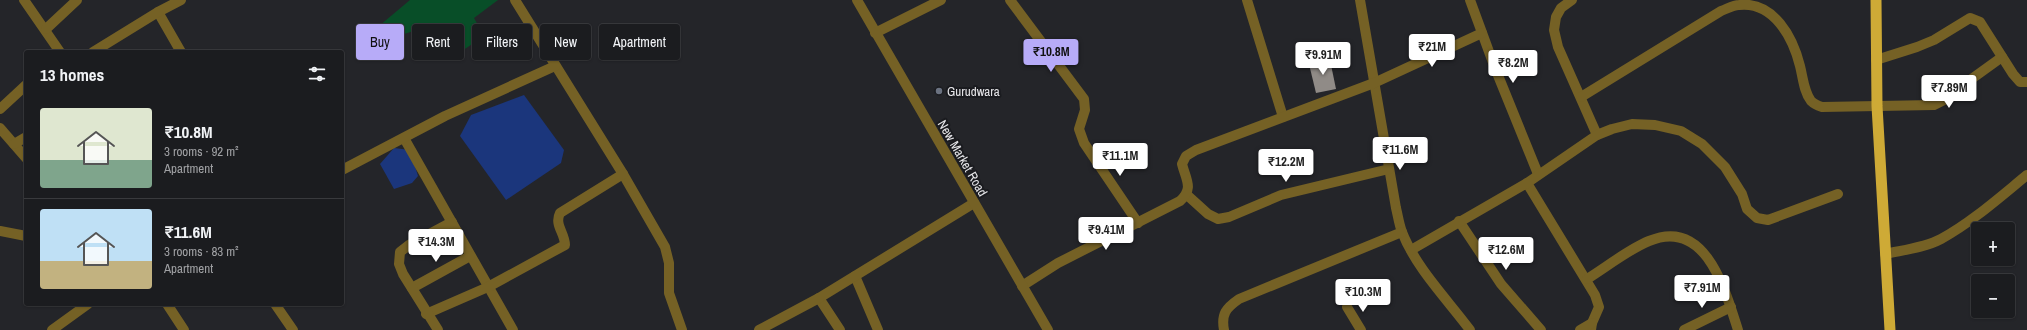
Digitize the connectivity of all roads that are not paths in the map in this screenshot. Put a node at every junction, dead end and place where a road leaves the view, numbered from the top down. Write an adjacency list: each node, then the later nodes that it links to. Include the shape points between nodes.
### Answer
1 (24, 0): 14 (street)
2 (77, 0): 14 (street)
3 (181, 0): 13 (street)
4 (515, 0): 22 (street)
5 (856, 0): 15 (street, New Market Road)
6 (940, 0): 15 (street)
7 (1010, 0): 47 (street, via 1084,99 1085,110 1079,129 1084,142)
8 (1247, 0): 29 (street)
9 (1360, 0): 24 (street)
10 (1470, 0): 16 (street)
11 (1572, 0): 26 (street, via 1561,8 1556,17 1554,30 1558,47)
12 (1876, 0): 21 (highway)
13 (158, 12): 18 (street); 19 (street)
14 (46, 29): 17 (street)
15 (875, 33): 44 (street, New Market Road)
16 (1482, 33): 24 (street); 39 (street)
17 (59, 50)
18 (96, 50)
19 (180, 50)
20 (2002, 57): 21 (street, via 1980,22 1970,18 1923,45); 23 (street, via 2020,82); 27 (street, via 1946,99 1934,105)
21 (1876, 60): 27 (highway)
22 (555, 66): 33 (street, via 445,116); 38 (street)
23 (2027, 82)
24 (1374, 83): 29 (street); 37 (street)
25 (24, 87): 28 (street)
26 (1582, 97): 27 (street, via 1721,11 1738,5 1751,5 1765,10 1788,33 1806,91 1812,102 1822,107); 31 (street)
27 (1877, 106): 52 (highway)
28 (0, 109)
29 (1283, 117): 43 (street, via 1186,156 1182,164 1189,185)
30 (0, 128): 34 (street)
31 (1598, 135): 39 (street); 42 (street, via 1612,128 1632,124 1655,125 1681,131 1702,144 1725,168 1742,194 1747,209 1756,218 1768,220)
32 (24, 138): 34 (street)
33 (404, 138): 36 (street); 46 (street)
34 (14, 144): 35 (street)
35 (24, 156)
36 (344, 169)
37 (1388, 169): 43 (street, via 1281,195 1229,217 1218,219 1208,214); 49 (street)
38 (623, 174): 57 (street, via 560,213 557,219 565,238 564,245); 72 (street, via 665,247 669,263 669,293)
39 (1538, 174): 41 (street)
40 (2027, 174): 52 (street, via 1966,223 1940,240)
41 (1527, 183): 45 (street); 55 (street)
42 (1838, 194)
43 (1187, 195): 47 (street)
44 (974, 203): 54 (street); 56 (street, New Market Road)
45 (1459, 221): 51 (street); 80 (street, via 1502,284)
46 (452, 222): 53 (street); 58 (street, via 400,252 399,264)
47 (1138, 223): 56 (street, via 1058,263)
48 (0, 231): 50 (street)
49 (1402, 232): 51 (street); 77 (street, via 1239,299 1228,307 1222,319)
50 (24, 236)
51 (1411, 250): 79 (street)
52 (1884, 254): 84 (highway)
53 (470, 256): 57 (street); 58 (street)
54 (855, 276): 59 (street); 75 (street)
55 (1587, 279): 64 (street, via 1649,241 1668,236 1688,240 1699,247 1715,268); 66 (street, via 1599,307)
56 (1022, 286): 76 (street, New Market Road)
57 (488, 287): 65 (street); 71 (street)
58 (412, 288): 65 (street)
59 (819, 298): 73 (street); 74 (street)
60 (85, 306): 67 (street)
61 (168, 306): 68 (street)
62 (276, 306): 69 (street)
63 (1347, 307): 78 (street)
64 (1730, 307): 82 (street); 83 (street)
65 (426, 314): 70 (street)
66 (1591, 327): 81 (street)
67 (52, 330)
68 (184, 330)
69 (293, 330)
70 (438, 330)
71 (513, 330)
72 (682, 330)
73 (759, 330)
74 (840, 330)
75 (878, 330)
76 (1048, 330)
77 (1224, 330)
78 (1361, 330)
79 (1470, 330)
80 (1541, 330)
81 (1580, 330)
82 (1684, 330)
83 (1738, 330)
84 (1890, 330)

